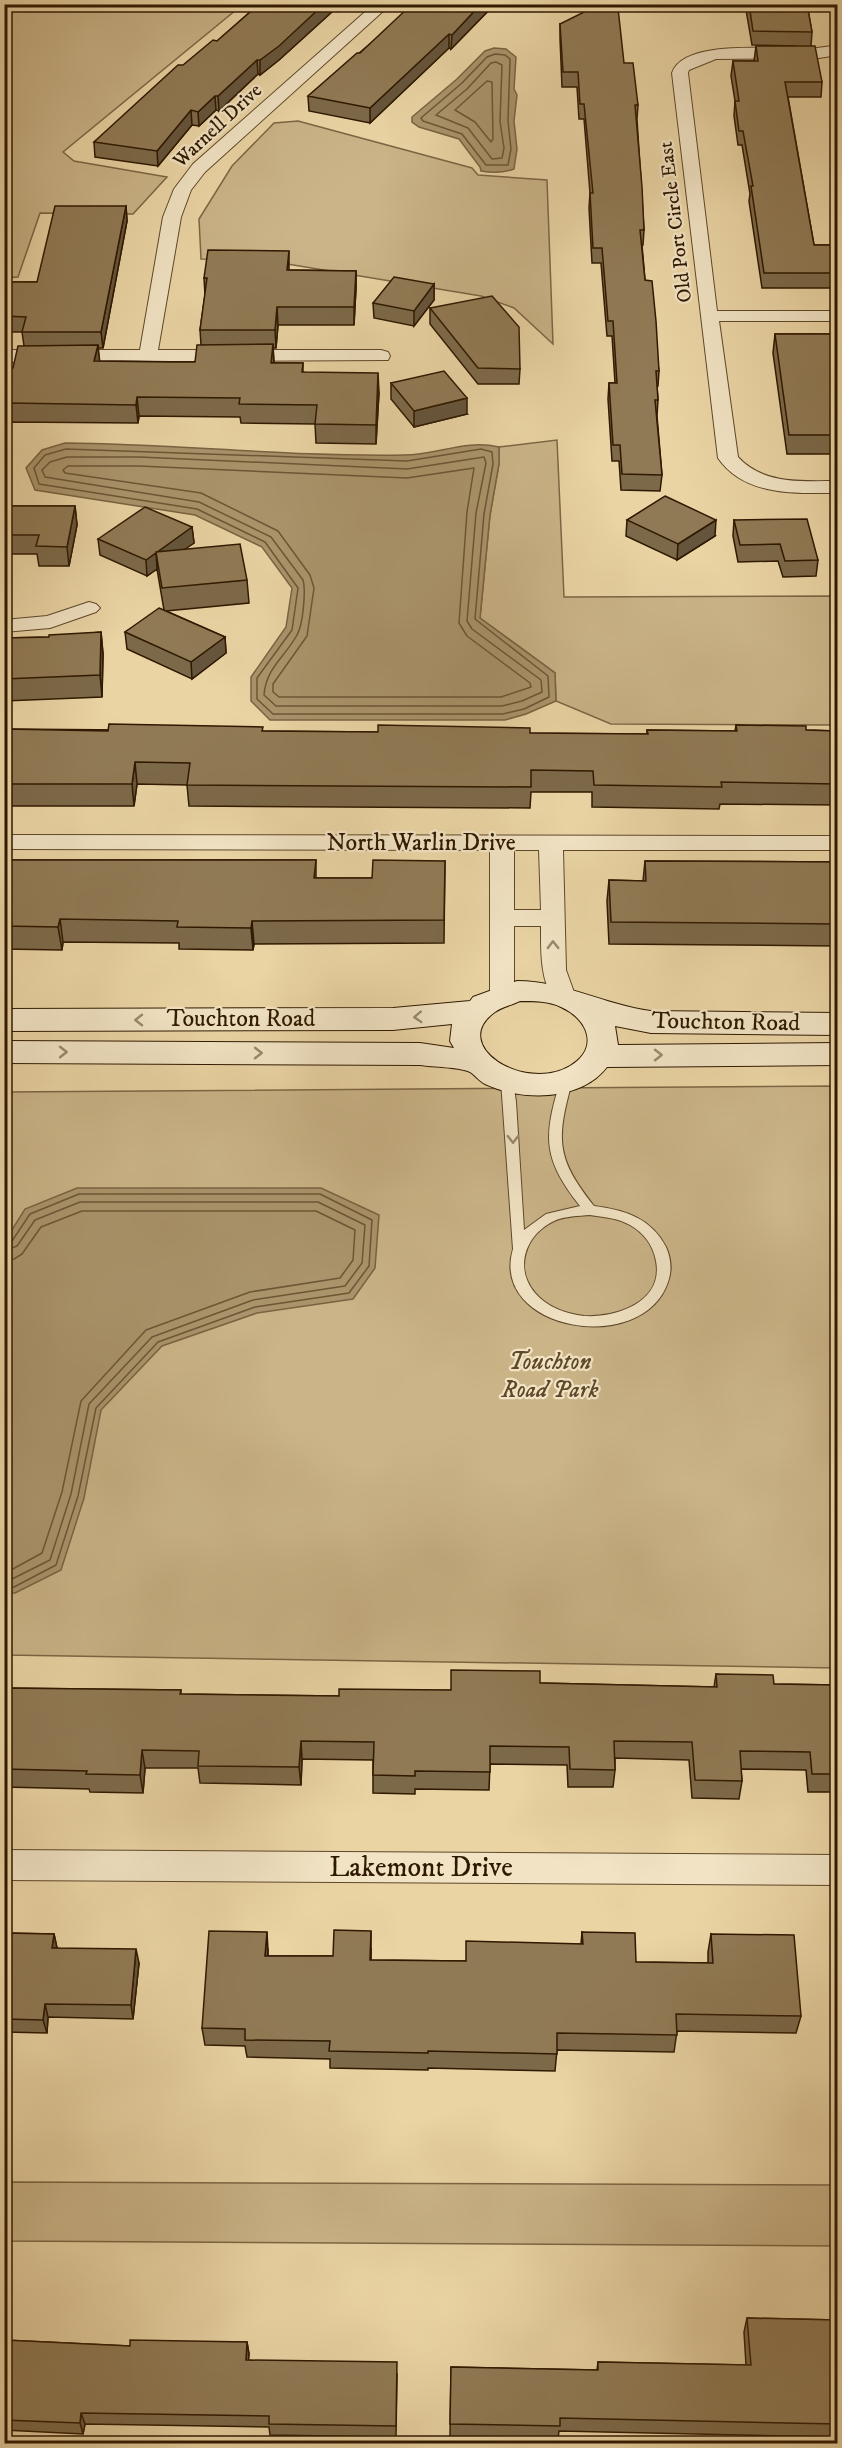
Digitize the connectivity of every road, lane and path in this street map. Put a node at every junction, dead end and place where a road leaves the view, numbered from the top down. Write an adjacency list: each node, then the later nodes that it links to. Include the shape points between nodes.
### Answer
1 (384, 4): 6 (street, Warnell Drive, via 199,168 183,189 172,217)
2 (837, 50): 3 (street, Old Port Circle East, via 813,54 721,54 703,56 682,67)
3 (709, 316): 4 (street); 8 (street, Old Port Circle East, via 728,458 737,470 751,478 790,487)
4 (837, 316)
5 (4, 356): 6 (street)
6 (148, 356): 7 (street)
7 (381, 356)
8 (837, 487)
9 (89, 608): 10 (street, via 50,622)
10 (4, 626)
11 (4, 842): 12 (street, North Warlin Drive)
12 (502, 843): 13 (street, North Warlin Drive); 15 (street)
13 (551, 843): 14 (street, North Warlin Drive); 16 (street)
14 (837, 843)
15 (502, 918): 16 (street); 17 (street)
16 (552, 918): 18 (street, one-way to 16, via 554,970)
17 (502, 995): 18 (street, Touchton Road, via 532,991); 19 (street, Touchton Road)
18 (572, 1000): 21 (street, Touchton Road, via 624,1018 651,1022); 24 (street, via 594,1016 602,1028)
19 (476, 1011): 20 (street, Touchton Road, one-way to 20, via 393,1019); 25 (street, via 466,1027 465,1044)
20 (4, 1020)
21 (837, 1023)
22 (4, 1052): 25 (street, Touchton Road, one-way to 25, via 420,1054)
23 (837, 1054): 24 (street, Touchton Road, one-way to 23)
24 (600, 1056): 27 (street, Touchton Road, via 586,1071)
25 (474, 1062): 26 (street, Touchton Road, via 491,1076)
26 (507, 1081): 27 (street, Touchton Road, via 541,1086); 29 (lane, one-way to 29)
27 (566, 1082): 28 (lane, via 555,1118 555,1153 560,1169)
28 (590, 1210): 29 (lane, via 567,1212 546,1220 530,1232); 29 (lane, via 614,1213 635,1222 662,1251 666,1269 662,1287 650,1303 630,1315 606,1322 580,1322 556,1315 536,1302 522,1285 516,1266)
29 (519, 1248)
30 (4, 1865): 31 (street, Lakemont Drive)
31 (837, 1870)

